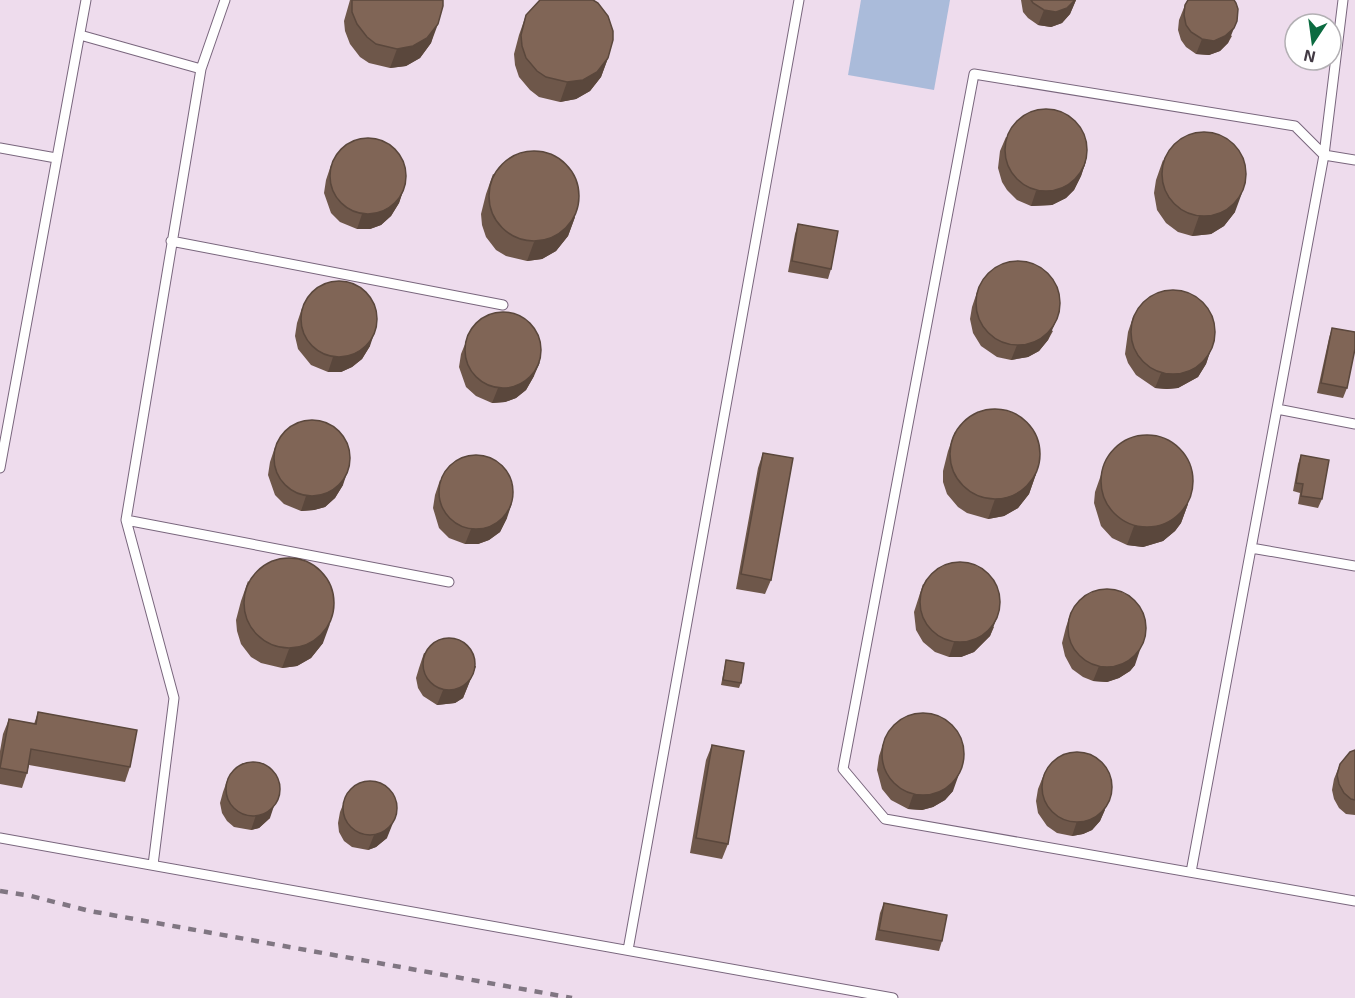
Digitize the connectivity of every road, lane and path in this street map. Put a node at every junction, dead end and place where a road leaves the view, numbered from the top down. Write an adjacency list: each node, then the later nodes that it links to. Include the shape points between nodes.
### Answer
1 (86, 0): 5 (lane)
2 (225, 0): 6 (lane)
3 (799, 0): 24 (lane)
4 (1343, 0): 8 (lane)
5 (80, 35): 6 (lane); 9 (lane)
6 (201, 69): 11 (lane)
7 (0, 148): 9 (lane)
8 (1324, 155): 10 (lane); 13 (lane); 22 (lane, via 1295,126 974,74 843,769 885,819)
9 (56, 158): 15 (lane)
10 (1355, 160)
11 (171, 241): 12 (lane); 16 (lane)
12 (503, 305)
13 (1277, 409): 14 (lane); 17 (lane)
14 (1355, 424)
15 (0, 468)
16 (126, 520): 19 (lane); 21 (lane, via 174,698)
17 (1251, 548): 18 (lane); 22 (lane)
18 (1355, 566)
19 (449, 582)
20 (0, 838): 21 (lane)
21 (153, 865): 24 (lane)
22 (1191, 872): 23 (lane)
23 (1355, 902)
24 (628, 951): 25 (lane)
25 (893, 998)

